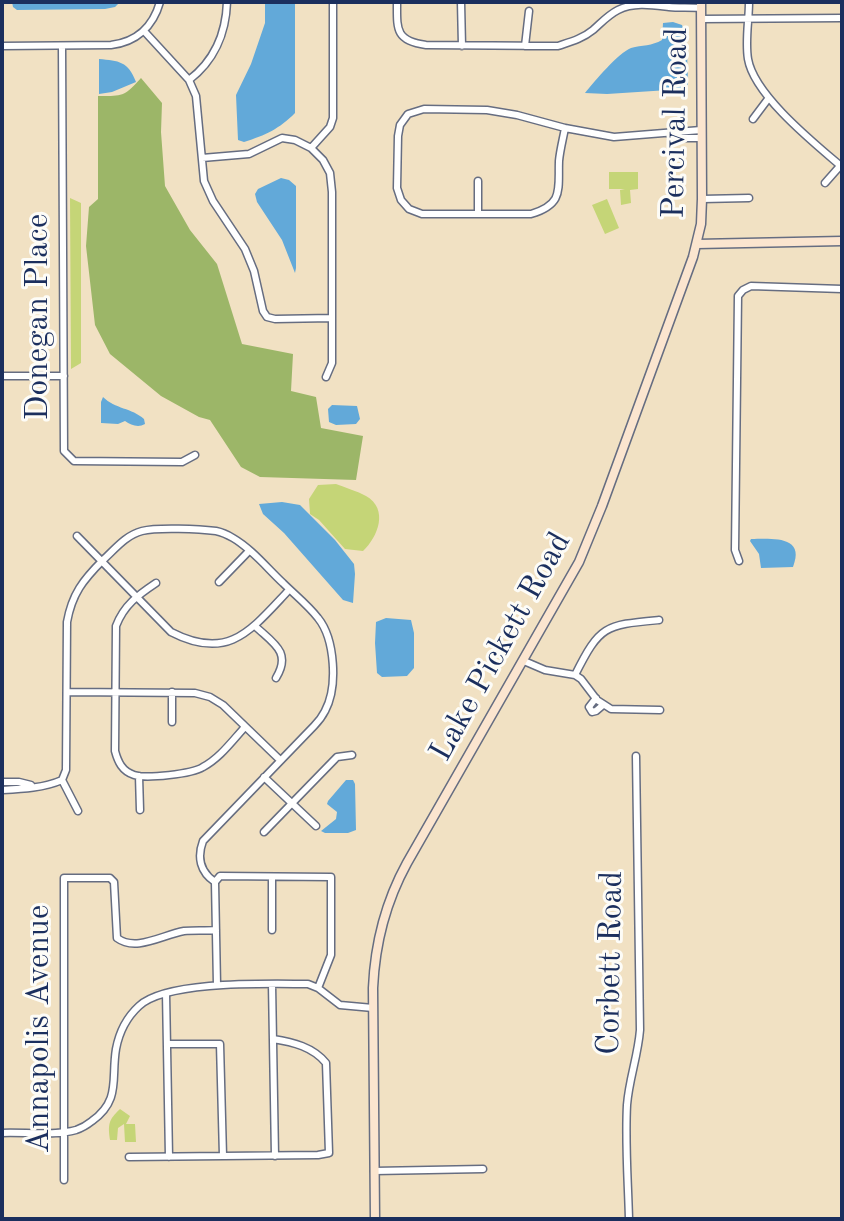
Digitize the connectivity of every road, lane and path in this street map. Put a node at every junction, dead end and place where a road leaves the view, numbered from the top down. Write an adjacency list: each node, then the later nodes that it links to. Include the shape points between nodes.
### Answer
1 (160, 2): 13 (street)
2 (227, 2): 18 (street, via 224,32 202,70)
3 (333, 2): 23 (street, via 333,118)
4 (397, 2): 16 (street, via 397,25 411,43)
5 (461, 2): 16 (street)
6 (749, 2): 12 (street)
7 (657, 3): 8 (street); 17 (street, via 620,9 575,41)
8 (701, 5): 11 (main road, Percival Road)
9 (529, 11): 17 (street)
10 (842, 18): 12 (street)
11 (701, 19): 12 (street); 22 (main road, Percival Road)
12 (749, 19): 19 (street, via 748,58)
13 (144, 31): 15 (street, via 124,44); 18 (street)
14 (2, 46): 15 (street)
15 (62, 46): 36 (street, Donegan Place)
16 (462, 46): 17 (street)
17 (525, 46)
18 (189, 80): 24 (street, via 196,96)
19 (768, 99): 20 (street); 25 (street)
20 (753, 119)
21 (565, 128): 22 (street, via 614,137); 30 (street, via 556,200 531,214); 30 (street, via 487,110 424,109 408,114 398,136 401,200 422,214)
22 (701, 134): 29 (main road, Percival Road)
23 (311, 148): 24 (street, via 282,138 249,154); 34 (street, via 330,173)
24 (202, 158): 34 (street, via 204,181 245,249 267,317)
25 (841, 166): 27 (street)
26 (478, 181): 30 (street)
27 (825, 183)
28 (749, 198): 29 (street)
29 (702, 199): 32 (main road, Percival Road)
30 (478, 213)
31 (842, 241): 32 (main road)
32 (697, 244): 49 (main road, Lake Pickett Road, via 592,533)
33 (842, 289): 41 (street, via 751,286 738,296)
34 (332, 318): 37 (street, via 332,363)
35 (2, 376): 36 (street)
36 (64, 376): 38 (street, Donegan Place, via 64,451 74,461 182,462)
37 (326, 377)
38 (195, 455)
39 (77, 536): 42 (street)
40 (249, 551): 42 (street, via 218,531 142,531); 43 (street); 45 (street)
41 (739, 561)
42 (101, 562): 46 (street); 52 (street, via 70,605)
43 (219, 582)
44 (156, 583): 46 (street)
45 (289, 590): 48 (street); 62 (street, via 327,632 332,685 325,712)
46 (136, 597): 48 (street, via 171,632 204,645 227,643); 53 (street, via 116,626)
47 (659, 620): 50 (street, via 609,628 595,638)
48 (255, 626): 51 (street, via 283,658)
49 (524, 661): 50 (street); 82 (main road, Lake Pickett Road, via 392,894 375,954)
50 (575, 675): 55 (street)
51 (276, 678)
52 (68, 692): 53 (street); 65 (street)
53 (116, 692): 54 (street); 63 (street, via 118,762)
54 (172, 692): 58 (street); 59 (street, via 210,697)
55 (596, 698): 56 (street); 56 (street, via 590,710)
56 (603, 705): 57 (street)
57 (660, 710)
58 (172, 722)
59 (245, 727): 62 (street); 63 (street, via 201,769)
60 (352, 755): 69 (street, via 337,757)
61 (636, 756): 95 (street, Corbett Road, via 640,1030 627,1106)
62 (280, 760): 64 (street)
63 (139, 776): 70 (street)
64 (264, 777): 69 (street); 75 (street, via 203,841 202,869)
65 (62, 780): 67 (street); 71 (street)
66 (2, 782): 67 (street)
67 (35, 786): 68 (street)
68 (2, 790)
69 (292, 803): 72 (street); 73 (street)
70 (140, 810)
71 (78, 811)
72 (316, 826)
73 (264, 832)
74 (272, 877): 75 (street, via 220,876); 77 (street); 80 (street, via 331,877 331,955)
75 (215, 882): 76 (street)
76 (216, 930): 79 (street); 85 (street, Annapolis Avenue, via 184,931 131,945 117,938 114,882 64,878)
77 (272, 930)
78 (272, 984): 79 (street); 80 (street); 83 (street)
79 (217, 985): 81 (street)
80 (318, 988): 82 (street, via 340,1005)
81 (166, 993): 84 (street); 85 (street, via 140,1005 127,1020 116,1051 109,1104 86,1125)
82 (373, 1008): 92 (main road, Lake Pickett Road)
83 (273, 1039): 88 (street); 88 (street, via 309,1049 326,1063 329,1153)
84 (167, 1044): 87 (street, via 220,1044); 90 (street)
85 (65, 1132): 86 (street); 93 (street, Annapolis Avenue)
86 (2, 1133)
87 (223, 1156): 88 (street); 90 (street)
88 (275, 1156)
89 (129, 1157): 90 (street)
90 (169, 1157)
91 (483, 1169): 92 (street)
92 (374, 1171): 94 (main road, Lake Pickett Road)
93 (64, 1180)
94 (375, 1219)
95 (629, 1219)

